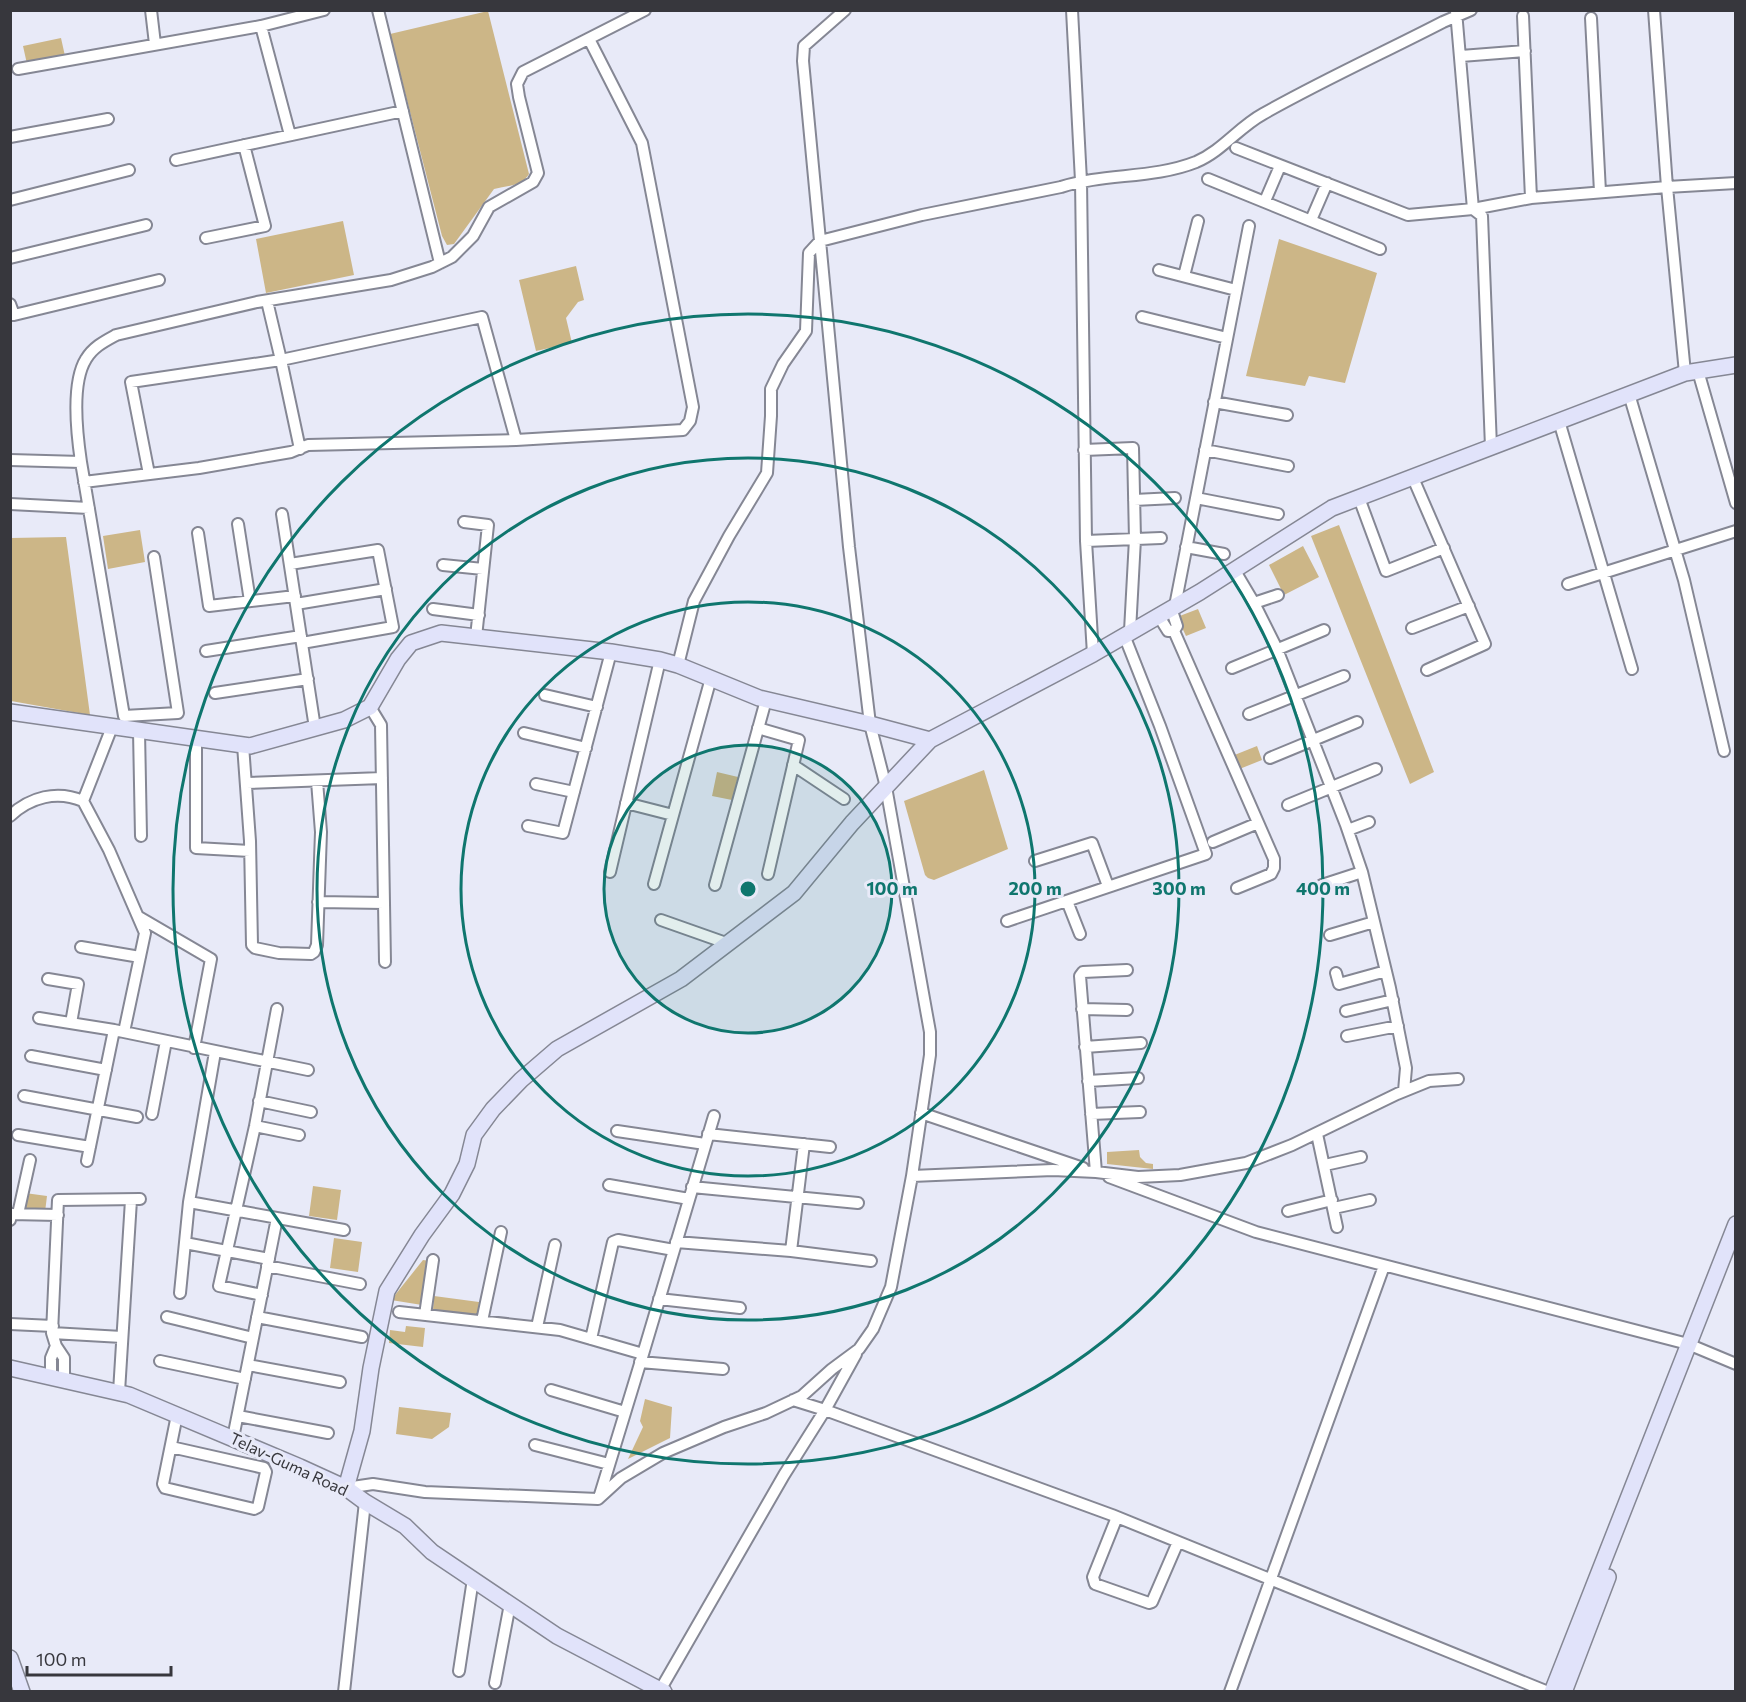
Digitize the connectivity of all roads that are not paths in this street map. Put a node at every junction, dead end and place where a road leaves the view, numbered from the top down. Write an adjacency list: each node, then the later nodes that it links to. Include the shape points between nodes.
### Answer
1 (151, 10): 15 (street)
2 (324, 10): 10 (street)
3 (378, 10): 19 (street)
4 (645, 10): 14 (street)
5 (845, 10): 43 (street, via 804,46)
6 (1072, 10): 29 (street)
7 (1471, 10): 9 (street)
8 (1654, 10): 32 (street)
9 (1457, 14): 17 (street); 29 (street, via 1263,114 1198,161 1161,171)
10 (279, 16): 13 (street)
11 (1523, 16): 16 (street)
12 (1591, 18): 33 (street)
13 (261, 26): 15 (street); 21 (street)
14 (589, 39): 46 (street, via 519,76 519,98 538,173 533,182 489,207 473,236); 62 (street, via 642,143 693,407 683,430)
15 (155, 44): 18 (street)
16 (1525, 51): 17 (street); 34 (street)
17 (1461, 56): 37 (street)
18 (18, 69)
19 (403, 111): 21 (street); 46 (street)
20 (108, 119): 22 (street)
21 (290, 135): 23 (street)
22 (10, 137)
23 (244, 145): 25 (street); 42 (street, via 265,226)
24 (1236, 148): 26 (street)
25 (176, 160)
26 (1280, 166): 30 (street); 36 (street)
27 (129, 170): 35 (street)
28 (1208, 179): 36 (street)
29 (1081, 181): 43 (street); 65 (street)
30 (1327, 183): 37 (street, via 1408,215); 38 (street)
31 (1736, 183): 32 (street)
32 (1667, 187): 33 (street); 57 (street)
33 (1600, 192): 34 (street)
34 (1531, 198): 37 (street)
35 (10, 200)
36 (1265, 201): 38 (street)
37 (1473, 209): 63 (street, via 1482,216 1484,231)
38 (1311, 220): 44 (street)
39 (1198, 221): 48 (street)
40 (146, 225): 45 (street)
41 (1249, 226): 50 (street)
42 (206, 238)
43 (820, 241): 119 (street, via 808,253 806,331 771,389 767,473 694,601); 135 (street)
44 (1380, 249)
45 (10, 258)
46 (440, 263): 51 (street, via 392,280)
47 (1159, 270): 48 (street)
48 (1184, 276): 50 (street)
49 (159, 280): 52 (street, via 14,315)
50 (1236, 290): 54 (street)
51 (267, 301): 55 (street); 68 (street, via 135,330 100,344 86,359 80,379 76,426)
52 (10, 304)
53 (1142, 317): 54 (street)
54 (1227, 338): 59 (street)
55 (281, 360): 62 (street, via 482,317); 64 (street); 70 (street, via 131,382)
56 (1736, 365): 57 (street)
57 (1691, 372): 58 (street); 77 (street)
58 (1629, 394): 61 (street); 91 (street)
59 (1215, 402): 60 (street); 66 (street)
60 (1287, 415)
61 (1559, 421): 63 (street); 98 (street)
62 (516, 440): 64 (street, via 308,445)
63 (1491, 447): 71 (street)
64 (300, 449): 70 (street)
65 (1084, 450): 76 (street, via 1133,447); 88 (street)
66 (1205, 450): 69 (street); 74 (street)
67 (10, 460): 68 (street)
68 (81, 462): 72 (street)
69 (1288, 466)
70 (149, 474): 72 (street)
71 (1413, 478): 75 (street); 90 (street)
72 (84, 482): 79 (street)
73 (1175, 498): 76 (street)
74 (1196, 498): 81 (street); 89 (street)
75 (1359, 498): 90 (street, via 1386,572); 97 (street, via 1332,508)
76 (1134, 500): 87 (street)
77 (1736, 502)
78 (10, 504): 79 (street)
79 (88, 508): 93 (street, via 124,716 178,713)
80 (282, 514): 94 (street)
81 (1278, 514)
82 (464, 522): 96 (street, via 488,525)
83 (238, 524): 103 (street)
84 (1736, 531): 91 (street)
85 (198, 533): 103 (street, via 209,606)
86 (1161, 538): 87 (street)
87 (1134, 539): 88 (street); 111 (street)
88 (1086, 540): 117 (street)
89 (1186, 547): 92 (street); 107 (street)
90 (1444, 548): 105 (street)
91 (1675, 550): 98 (street); 146 (street)
92 (1224, 554)
93 (154, 557)
94 (290, 564): 100 (street, via 378,550); 102 (street)
95 (443, 565): 96 (street)
96 (483, 569): 108 (street)
97 (1235, 570): 104 (street); 107 (street)
98 (1603, 571): 99 (street); 121 (street)
99 (1568, 584)
100 (386, 589): 102 (street); 113 (street, via 393,627)
101 (1278, 595): 104 (street)
102 (295, 600): 103 (street); 113 (street)
103 (250, 601)
104 (1254, 603): 114 (street)
105 (1469, 606): 109 (street); 122 (street, via 1485,644)
106 (433, 609): 108 (street)
107 (1168, 610): 111 (street); 164 (street, via 1168,632 1174,631)
108 (479, 615): 112 (street)
109 (1412, 628)
110 (1324, 630): 114 (street)
111 (1127, 633): 117 (street); 177 (street, via 1206,854)
112 (476, 637): 116 (street); 130 (street, via 441,633 411,643)
113 (301, 640): 115 (street); 125 (street)
114 (1277, 650): 120 (street); 128 (street)
115 (206, 651)
116 (611, 652): 118 (street); 131 (street)
117 (1093, 654): 142 (street)
118 (660, 660): 119 (street); 159 (street)
119 (678, 665): 124 (street)
120 (1232, 668)
121 (1632, 669)
122 (1427, 670)
123 (1344, 676): 128 (street)
124 (711, 678): 129 (street); 161 (street)
125 (308, 679): 126 (street); 137 (street)
126 (214, 693)
127 (545, 695): 131 (street)
128 (1295, 696): 133 (street); 143 (street)
129 (766, 700): 135 (street); 138 (street)
130 (370, 707): 137 (street); 150 (street, via 381,725)
131 (597, 707): 145 (street)
132 (10, 712): 136 (street)
133 (1249, 714)
134 (1357, 722): 143 (street)
135 (870, 724): 142 (street); 154 (street)
136 (112, 728): 139 (street); 158 (street)
137 (315, 728): 144 (street)
138 (758, 728): 148 (street, via 799,740); 175 (street)
139 (139, 731): 141 (street); 167 (street)
140 (524, 733): 145 (street)
141 (195, 738): 144 (street); 169 (street, via 196,848)
142 (930, 741): 154 (street)
143 (1313, 741): 147 (street); 155 (street)
144 (243, 745): 152 (street)
145 (586, 748): 156 (street)
146 (1724, 751)
147 (1270, 758)
148 (793, 765): 157 (street); 173 (street)
149 (1376, 769): 155 (street)
150 (382, 778): 151 (street); 181 (street)
151 (317, 781): 152 (street); 180 (street, via 321,832)
152 (246, 783): 169 (street)
153 (536, 784): 156 (street)
154 (886, 787): 188 (street, via 794,893); 225 (street, via 930,1032)
155 (1331, 787): 160 (street); 166 (street)
156 (574, 792): 165 (street, via 563,833)
157 (844, 799)
158 (83, 801): 162 (street, via 71,796 45,796 21,806); 182 (street)
159 (626, 803): 161 (street); 171 (street)
160 (1288, 805)
161 (673, 815): 174 (street)
162 (10, 816)
163 (1369, 822): 166 (street)
164 (1258, 823): 168 (street); 178 (street, via 1274,859 1274,868 1271,874)
165 (528, 826)
166 (1348, 830): 172 (street)
167 (141, 836)
168 (1213, 843)
169 (250, 851): 180 (street, via 255,948 279,953 314,952)
170 (1035, 861): 177 (street, via 1092,843)
171 (610, 872)
172 (1362, 872): 176 (street); 185 (street)
173 (768, 874)
174 (654, 884)
175 (715, 885)
176 (1322, 885)
177 (1108, 886): 179 (street)
178 (1237, 888)
179 (1067, 901): 184 (street); 186 (street)
180 (318, 902): 181 (street)
181 (384, 903): 191 (street)
182 (139, 917): 190 (street, via 145,933); 209 (street, via 211,959)
183 (661, 920): 188 (street)
184 (1007, 921)
185 (1374, 922): 187 (street); 193 (street)
186 (1080, 934)
187 (1330, 935)
188 (729, 944): 311 (street, via 681,978 557,1049 521,1080 480,1127 452,1194 387,1291 362,1431)
189 (81, 947): 190 (street)
190 (140, 957): 204 (street)
191 (385, 962)
192 (1126, 970): 198 (street, via 1083,972)
193 (1386, 971): 194 (street, via 1339,984); 196 (street)
194 (1336, 973)
195 (48, 979): 202 (street, via 78,984)
196 (1393, 1000): 200 (street); 203 (street)
197 (277, 1009): 212 (street)
198 (1082, 1009): 199 (street); 208 (street)
199 (1127, 1010)
200 (1346, 1011)
201 (39, 1018): 202 (street)
202 (71, 1023): 204 (street)
203 (1398, 1026): 205 (street); 218 (street, via 1406,1068)
204 (119, 1031): 206 (street); 213 (street)
205 (1347, 1036)
206 (166, 1041): 209 (street); 224 (street)
207 (1141, 1043): 208 (street)
208 (1085, 1047): 217 (street)
209 (194, 1048): 210 (street)
210 (215, 1052): 212 (street); 249 (street)
211 (31, 1056): 213 (street)
212 (267, 1060): 214 (street); 220 (street)
213 (106, 1070): 221 (street)
214 (308, 1070)
215 (1138, 1078): 217 (street)
216 (1458, 1079): 218 (street, via 1430,1081)
217 (1088, 1081): 226 (street)
218 (1404, 1091): 231 (street)
219 (24, 1096): 221 (street)
220 (259, 1101): 222 (street); 229 (street)
221 (98, 1109): 228 (street); 236 (street)
222 (311, 1112)
223 (1140, 1112): 226 (street)
224 (152, 1113)
225 (921, 1113): 242 (street); 243 (street)
226 (1091, 1114): 242 (street)
227 (714, 1116): 234 (street)
228 (137, 1117)
229 (255, 1126): 233 (street); 252 (street)
230 (617, 1131): 234 (street)
231 (1317, 1134): 241 (street); 242 (street, via 1246,1163 1180,1175 1138,1177)
232 (18, 1135): 236 (street)
233 (300, 1135)
234 (707, 1139): 235 (street); 245 (street)
235 (804, 1144): 237 (street); 246 (street)
236 (90, 1147): 240 (street)
237 (831, 1147)
238 (1361, 1157): 241 (street)
239 (30, 1160): 255 (street)
240 (87, 1161)
241 (1325, 1165): 251 (street)
242 (1096, 1172): 243 (street); 270 (street, via 1257,1232)
243 (912, 1176): 289 (street, via 891,1287 873,1329)
244 (609, 1185): 247 (street)
245 (692, 1187): 246 (street); 247 (street)
246 (797, 1197): 250 (street); 266 (street)
247 (689, 1199): 263 (street)
248 (1370, 1200): 251 (street)
249 (189, 1202): 252 (street); 261 (street)
250 (858, 1203)
251 (1333, 1204): 253 (street); 258 (street)
252 (235, 1210): 256 (street); 264 (street)
253 (1288, 1211)
254 (58, 1215): 255 (street); 283 (street); 284 (street, via 58,1200 136,1199)
255 (13, 1216)
256 (277, 1218): 259 (street); 269 (street)
257 (1736, 1224): 288 (street)
258 (1337, 1227)
259 (344, 1230)
260 (501, 1232): 280 (street)
261 (185, 1243): 264 (street); 272 (street)
262 (555, 1245): 282 (street)
263 (675, 1246): 266 (street); 274 (street); 287 (street, via 614,1242)
264 (226, 1250): 269 (street); 273 (street, via 219,1286)
265 (1736, 1250): 288 (street)
266 (791, 1251): 268 (street)
267 (433, 1260): 277 (street)
268 (871, 1260)
269 (268, 1262): 271 (street); 273 (street)
270 (1384, 1266): 288 (street); 317 (street)
271 (360, 1284)
272 (180, 1293)
273 (262, 1294): 279 (street)
274 (659, 1299): 275 (street); 290 (street)
275 (740, 1308)
276 (399, 1312): 277 (street)
277 (425, 1315): 280 (street)
278 (167, 1317): 286 (street)
279 (257, 1317): 285 (street); 286 (street)
280 (482, 1320): 282 (street)
281 (10, 1324): 283 (street)
282 (537, 1327): 287 (street)
283 (53, 1329): 284 (street); 296 (street, via 56,1346 51,1358)
284 (122, 1337): 300 (street)
285 (362, 1337)
286 (253, 1338): 293 (street)
287 (591, 1339): 290 (street)
288 (1693, 1346): 292 (street); 327 (street); 328 (street)
289 (859, 1349): 301 (street); 302 (street)
290 (641, 1358): 295 (street); 303 (street)
291 (160, 1361): 297 (street)
292 (1736, 1364)
293 (248, 1365): 297 (street); 298 (street)
294 (10, 1368): 296 (street, Telav-Guma Road)
295 (723, 1369)
296 (57, 1379): 300 (street, Telav-Guma Road)
297 (245, 1379): 305 (street)
298 (340, 1382)
299 (551, 1390): 303 (street)
300 (119, 1392): 304 (street, Telav-Guma Road)
301 (793, 1400): 302 (street); 312 (street, via 663,1453 621,1478)
302 (825, 1410): 314 (street); 322 (street)
303 (625, 1412): 310 (street)
304 (177, 1415): 307 (street, Telav-Guma Road); 309 (street)
305 (238, 1416): 306 (street); 307 (street)
306 (328, 1433)
307 (233, 1438): 311 (street, Telav-Guma Road)
308 (535, 1445): 310 (street)
309 (171, 1447): 309 (street, via 165,1488 258,1507 264,1468)
310 (609, 1464): 312 (street)
311 (346, 1488): 312 (street, via 373,1484 425,1492); 313 (street, Telav-Guma Road)
312 (598, 1499)
313 (365, 1502): 316 (street, Telav-Guma Road, via 405,1526 432,1552); 324 (street)
314 (1117, 1517): 315 (street); 315 (street, via 1093,1577 1095,1584 1152,1602)
315 (1178, 1542): 317 (street)
316 (473, 1579): 318 (street, Telav-Guma Road); 320 (street)
317 (1271, 1579): 325 (street); 326 (street)
318 (510, 1604): 321 (street); 322 (street, Telav-Guma Road, via 557,1636)
319 (10, 1658): 323 (street)
320 (459, 1671)
321 (495, 1683)
322 (661, 1691)
323 (22, 1692)
324 (344, 1692)
325 (1230, 1692)
326 (1548, 1692)
327 (1552, 1692)
328 (1564, 1692)

